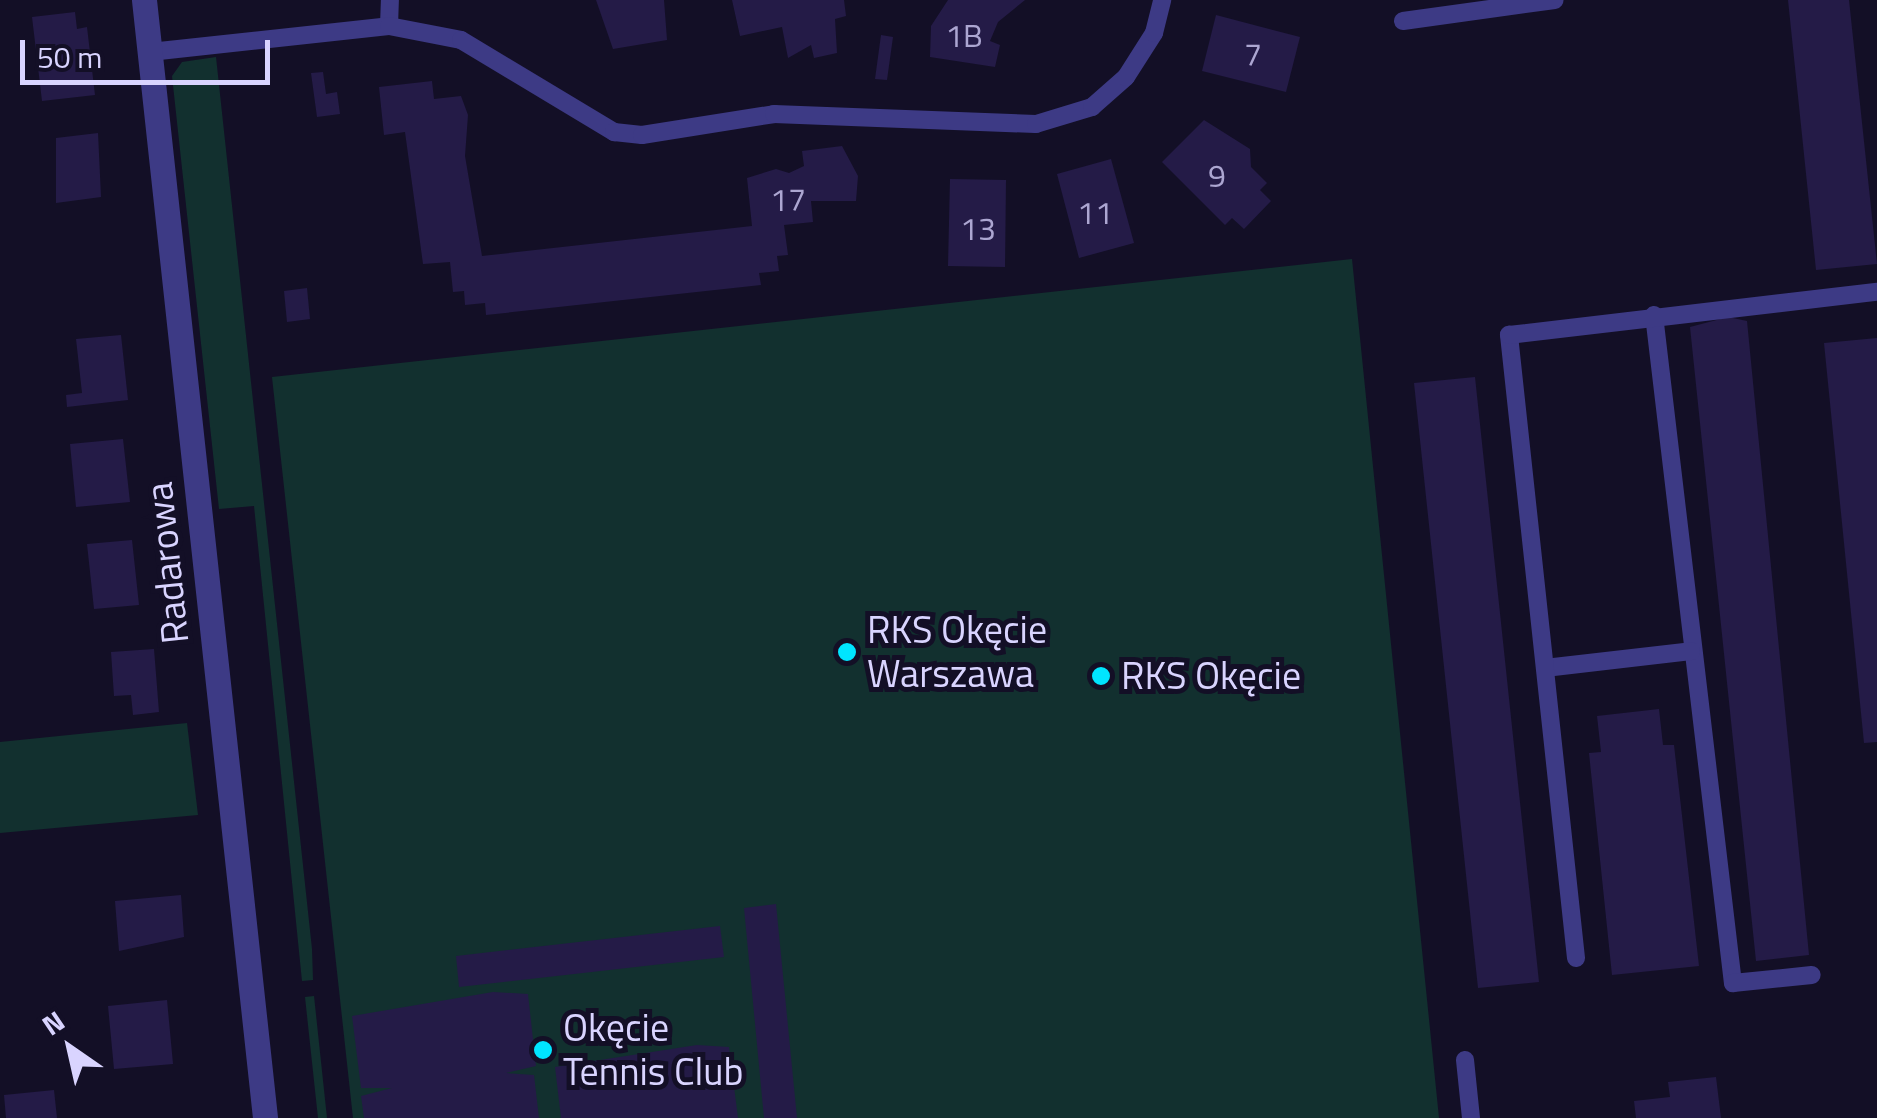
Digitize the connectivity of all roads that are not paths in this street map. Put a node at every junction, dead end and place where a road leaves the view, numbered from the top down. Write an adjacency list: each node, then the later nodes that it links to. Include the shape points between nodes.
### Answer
1 (144, 0): 7 (street, Radarowa)
2 (390, 0): 6 (lane)
3 (1162, 0): 6 (lane, via 1154,33 1126,77 1092,107 1036,124 774,114 656,134 614,132 461,40)
4 (1555, 0): 5 (lane)
5 (1403, 21)
6 (390, 26): 7 (lane)
7 (150, 52): 15 (street, Radarowa)
8 (1877, 292): 9 (lane)
9 (1654, 315): 10 (lane); 11 (lane, via 1509,335)
10 (1691, 652): 11 (lane); 13 (lane, via 1733,983)
11 (1546, 668): 12 (lane)
12 (1576, 958)
13 (1812, 974)
14 (1465, 1060): 16 (lane)
15 (265, 1118)
16 (1471, 1118)

